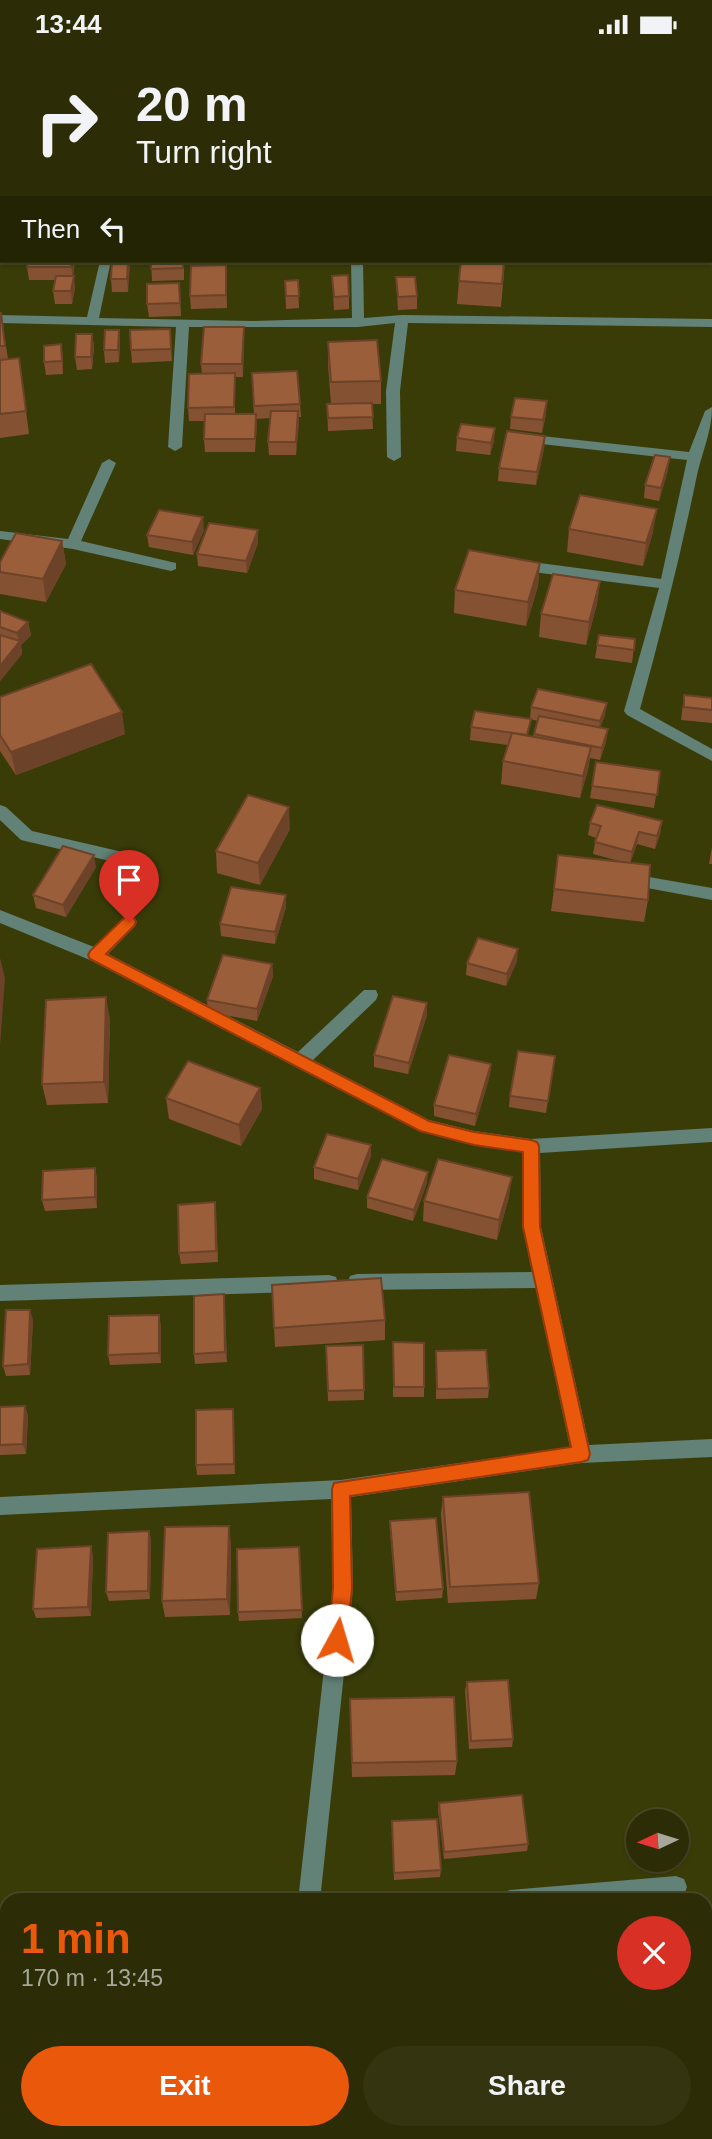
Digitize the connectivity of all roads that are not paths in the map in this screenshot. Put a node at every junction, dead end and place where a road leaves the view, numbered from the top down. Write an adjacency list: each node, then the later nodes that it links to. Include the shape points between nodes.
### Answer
1 (105, 263): 5 (street)
2 (357, 263): 7 (street)
3 (0, 319): 5 (street)
4 (402, 319): 7 (street); 8 (street); 12 (street, via 393,391)
5 (92, 321): 6 (street)
6 (183, 323): 7 (street); 11 (street)
7 (358, 323)
8 (712, 323)
9 (712, 411): 13 (street)
10 (523, 438): 13 (street)
11 (175, 447)
12 (394, 457)
13 (694, 457): 19 (street)
14 (109, 463): 16 (street)
15 (0, 535): 16 (street)
16 (73, 544): 18 (street)
17 (502, 563): 19 (street)
18 (171, 565)
19 (667, 584): 20 (street, via 632,711)
20 (712, 756)
21 (0, 811): 22 (street, via 27,836)
22 (127, 859)
23 (603, 875): 24 (street)
24 (712, 894)
25 (0, 916): 27 (street)
26 (129, 922): 27 (street)
27 (96, 955): 29 (street)
28 (370, 995): 29 (street)
29 (300, 1061): 31 (street, via 425,1126)
30 (712, 1135): 31 (street)
31 (531, 1146): 32 (street, via 532,1227)
32 (543, 1280): 33 (street, via 224,1284); 35 (street)
33 (0, 1293)
34 (712, 1448): 35 (street)
35 (581, 1454): 36 (street)
36 (341, 1489): 37 (street); 39 (street, via 343,1588)
37 (0, 1506)
38 (676, 1887): 40 (street)
39 (310, 1893)
40 (605, 1893)

